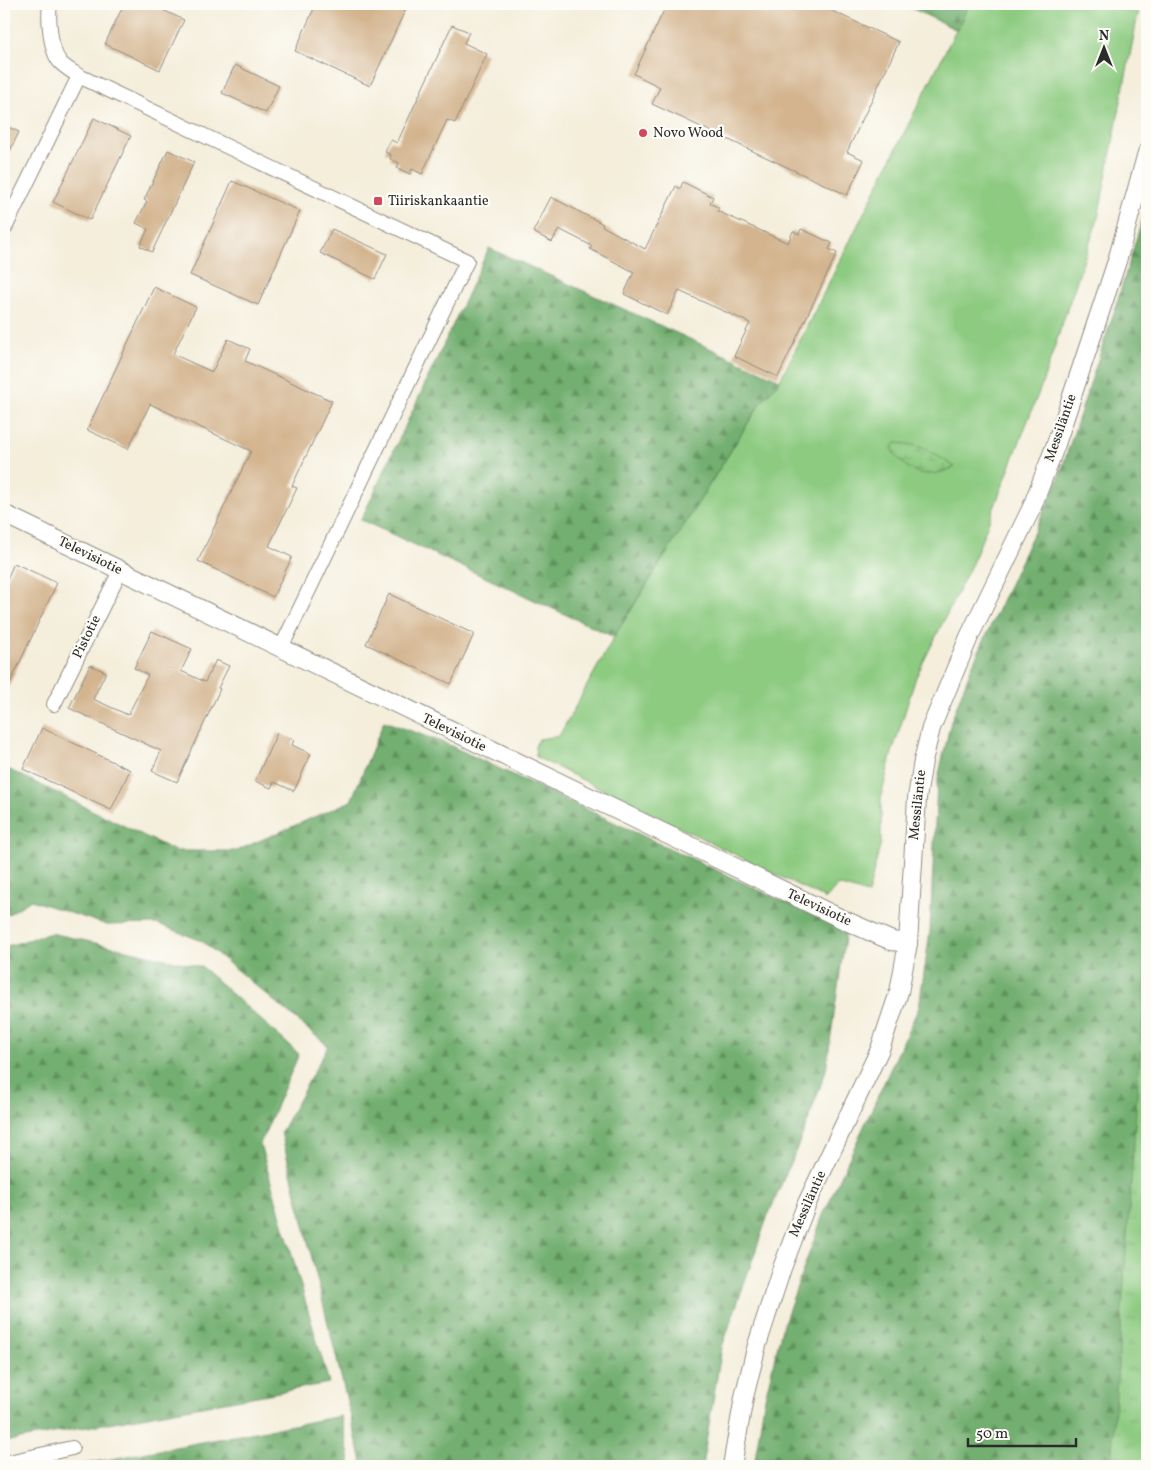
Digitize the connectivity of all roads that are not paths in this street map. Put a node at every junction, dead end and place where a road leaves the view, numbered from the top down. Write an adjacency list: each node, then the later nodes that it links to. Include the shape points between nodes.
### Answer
1 (50, 4): 2 (street, via 51,40 59,61)
2 (79, 76): 4 (street); 7 (street, via 467,261)
3 (1147, 153): 9 (street, Messiläntie, via 1114,269 1056,444 1032,507 969,637 931,728 917,798)
4 (4, 230)
5 (4, 514): 6 (street, Televisiotie)
6 (120, 570): 7 (street, Televisiotie); 8 (street, Pistotie)
7 (281, 648): 9 (street, Televisiotie, via 844,920 892,941)
8 (54, 704)
9 (908, 943): 12 (street, Messiläntie, via 899,992 880,1050 807,1202 782,1268 757,1345)
10 (72, 1448): 11 (street)
11 (4, 1463)
12 (732, 1466)

